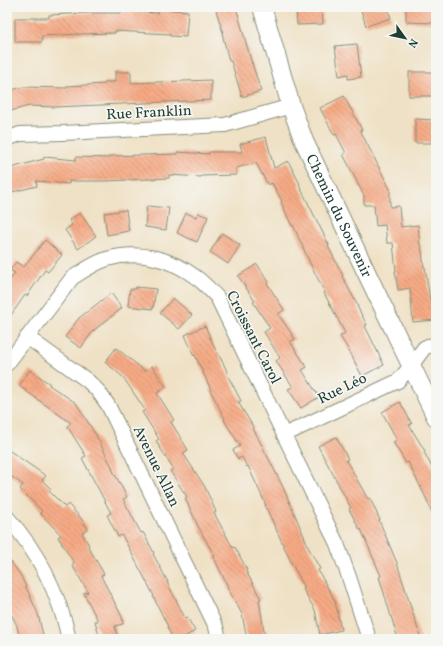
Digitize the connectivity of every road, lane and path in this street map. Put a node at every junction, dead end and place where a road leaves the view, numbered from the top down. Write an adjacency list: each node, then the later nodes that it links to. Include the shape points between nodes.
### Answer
1 (262, 7): 2 (street, Chemin du Souvenir)
2 (291, 106): 3 (street, Rue Franklin, via 225,125 20,134); 7 (street, Chemin du Souvenir, via 309,152)
3 (7, 139)
4 (27, 337): 6 (street, Croissant Carol); 9 (street, Croissant Carol, via 72,278 96,264 112,258 135,255 173,263 198,278 217,297); 12 (street, Avenue Allan, via 88,381 108,405 216,627)
5 (436, 345): 7 (street, Rue Léo, via 424,348)
6 (7, 364)
7 (411, 366): 8 (street, Chemin du Souvenir); 9 (street, Rue Léo, via 398,381)
8 (436, 417)
9 (284, 436): 13 (street, Croissant Carol, via 337,544)
10 (7, 517): 11 (street, via 38,560 60,604)
11 (69, 639)
12 (219, 639)
13 (369, 639)

